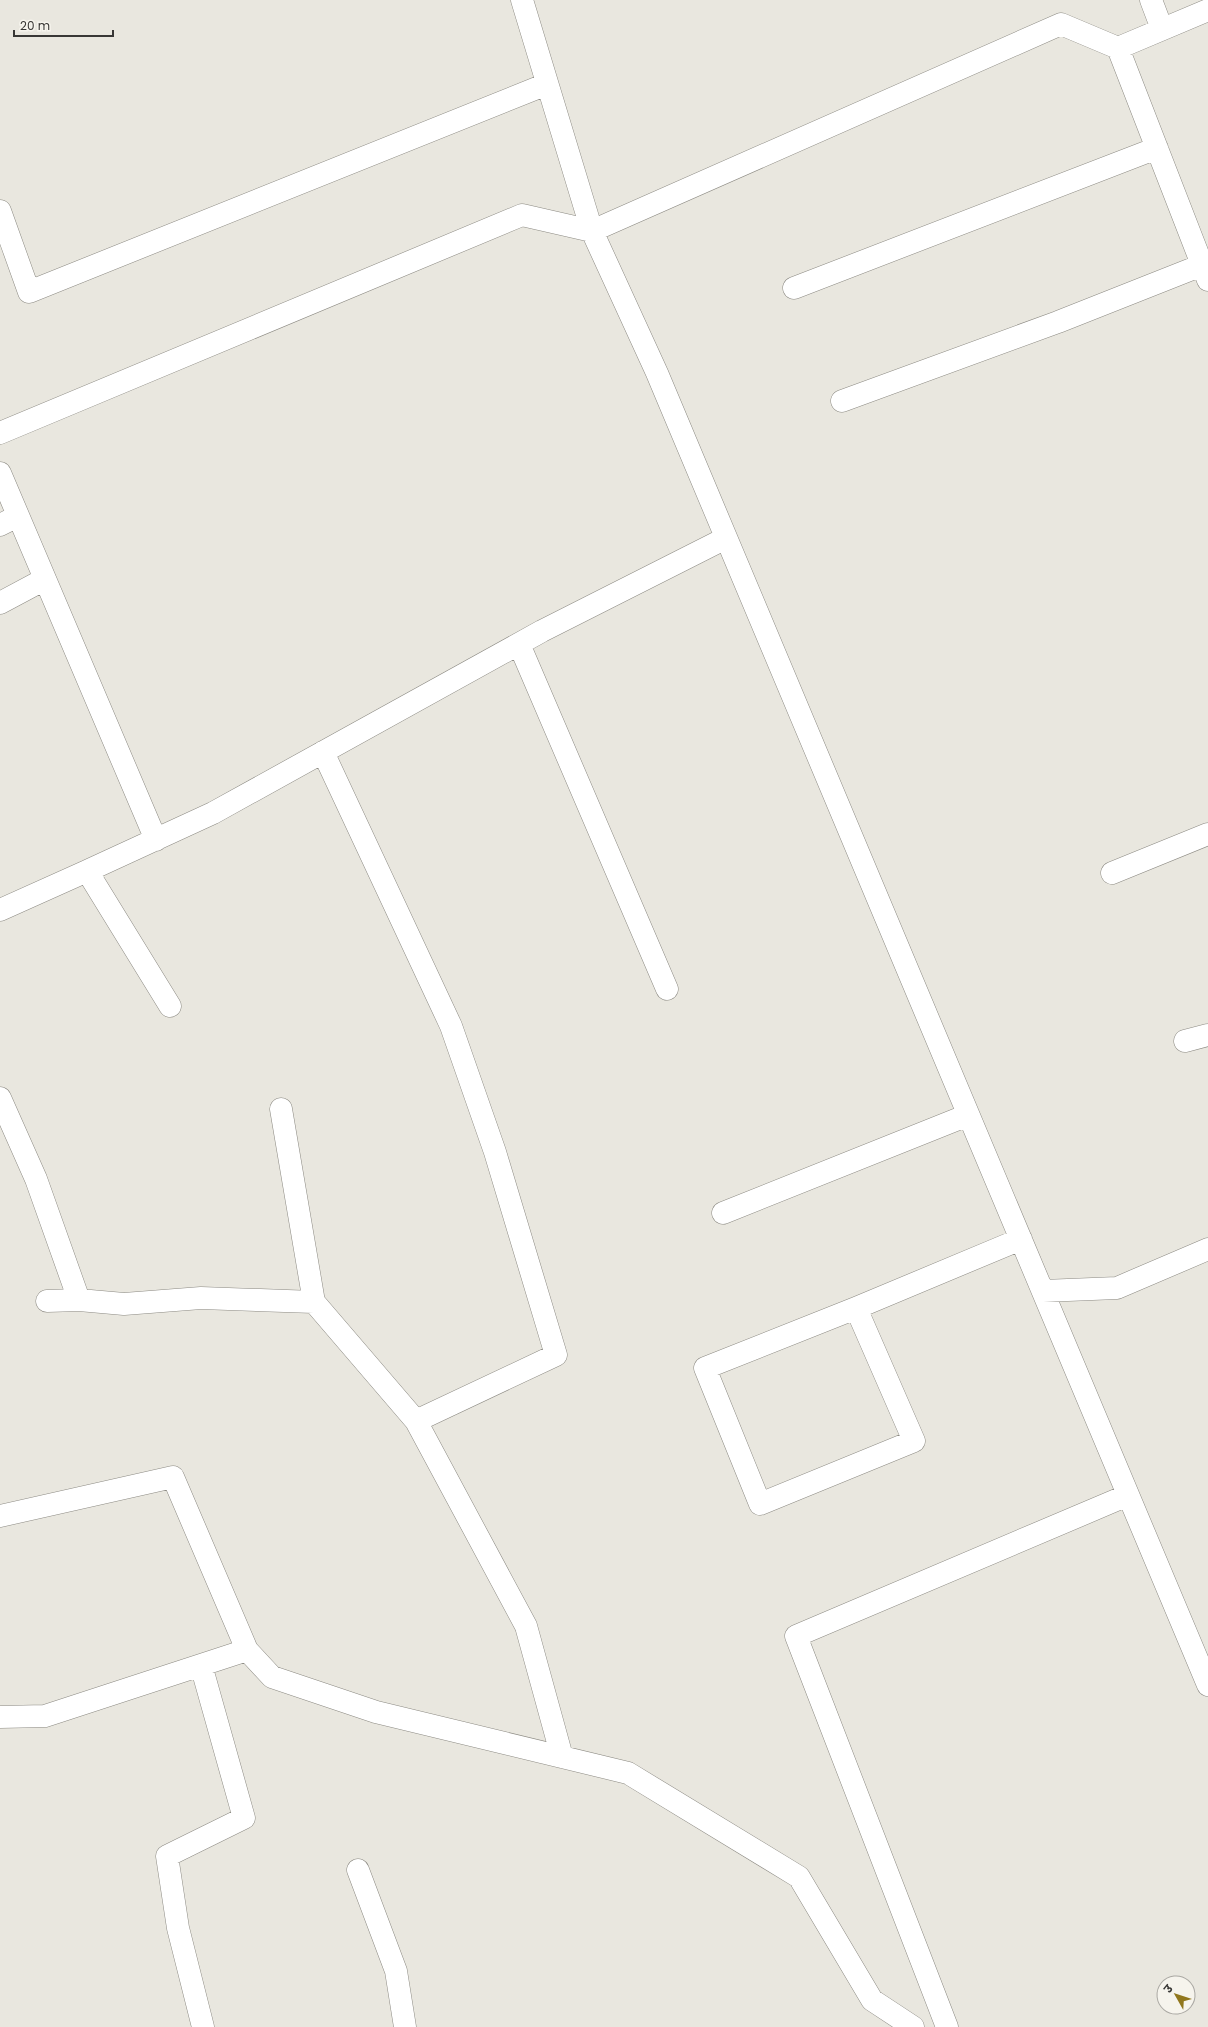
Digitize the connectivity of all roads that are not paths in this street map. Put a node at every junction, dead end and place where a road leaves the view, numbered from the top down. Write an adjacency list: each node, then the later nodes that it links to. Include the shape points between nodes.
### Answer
1 (522, 0): 6 (street)
2 (1151, 0): 4 (street)
3 (1208, 10): 4 (street)
4 (1162, 29): 5 (street)
5 (1118, 48): 7 (street); 9 (street, via 1061,24)
6 (547, 84): 8 (street, via 29,292); 9 (street)
7 (1157, 148): 10 (street); 11 (street)
8 (0, 211)
9 (592, 231): 13 (street, via 522,215); 16 (street, via 657,373)
10 (1205, 273): 12 (street, via 1058,322)
11 (794, 288)
12 (842, 401)
13 (0, 433)
14 (0, 473): 15 (street)
15 (9, 520): 17 (street)
16 (726, 538): 19 (street); 32 (street)
17 (46, 579): 18 (street); 22 (street)
18 (0, 604)
19 (519, 644): 20 (street); 26 (street)
20 (323, 752): 22 (street, via 213,813); 41 (street, via 451,1026 495,1152 556,1355)
21 (1208, 834): 24 (street)
22 (156, 840): 23 (street)
23 (87, 871): 25 (street); 27 (street)
24 (1112, 873)
25 (0, 910)
26 (667, 989)
27 (170, 1006)
28 (1208, 1035): 29 (street)
29 (1185, 1041)
30 (0, 1098): 37 (street, via 36,1179)
31 (281, 1109): 39 (street)
32 (968, 1115): 33 (street); 34 (street)
33 (723, 1214)
34 (1021, 1239): 36 (street); 40 (street)
35 (1208, 1249): 36 (street, via 1117,1288)
36 (1042, 1291): 42 (street)
37 (79, 1300): 38 (street); 39 (street, via 124,1304 201,1298)
38 (47, 1301)
39 (314, 1302): 41 (street)
40 (856, 1308): 40 (street, via 914,1441 760,1504 705,1368)
41 (416, 1421): 48 (street, via 526,1626)
42 (1128, 1495): 46 (street); 53 (street, via 796,1636)
43 (0, 1516): 44 (street, via 172,1477)
44 (247, 1650): 45 (street); 48 (street, via 272,1677 376,1712)
45 (201, 1665): 47 (street, via 45,1716); 50 (street, via 244,1818 167,1856 178,1928)
46 (1208, 1685)
47 (0, 1717)
48 (562, 1757): 52 (street, via 628,1773 799,1877 872,2000)
49 (358, 1870): 51 (street, via 396,1970)
50 (204, 2027)
51 (405, 2027)
52 (913, 2027)
53 (947, 2027)

